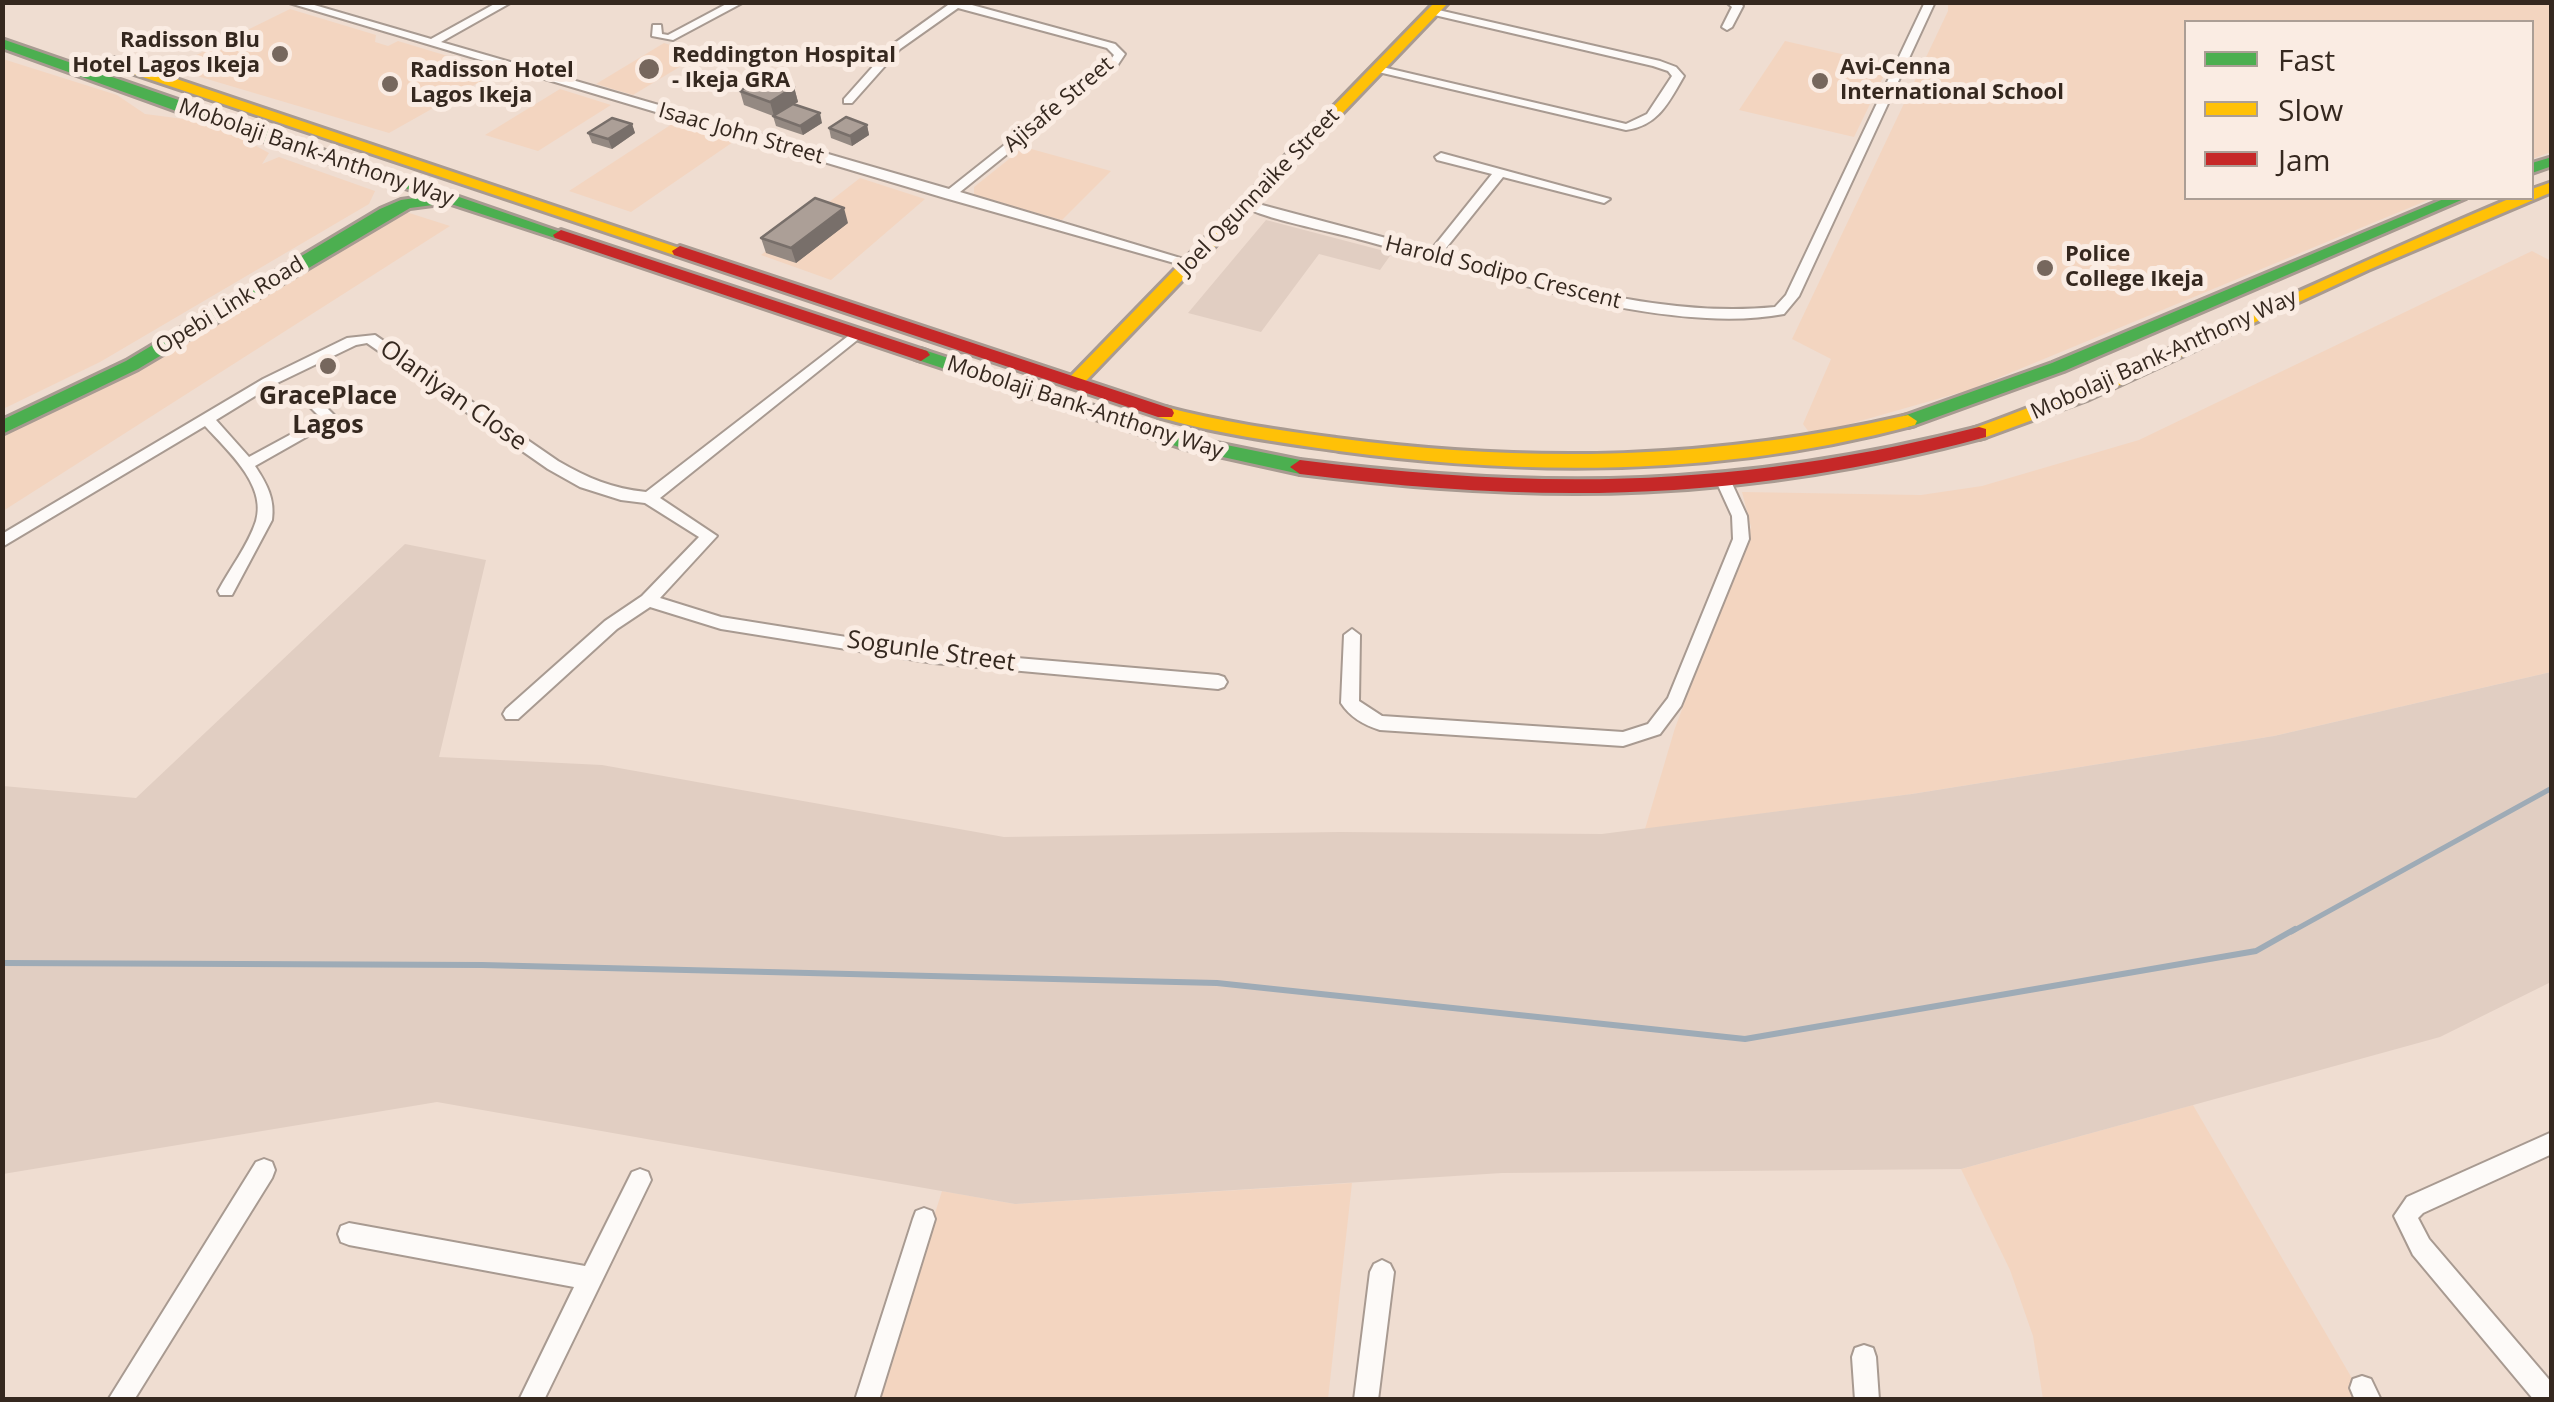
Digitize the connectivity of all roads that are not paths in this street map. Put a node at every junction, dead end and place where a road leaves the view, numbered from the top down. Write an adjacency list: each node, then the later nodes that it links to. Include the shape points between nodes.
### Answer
1 (292, 2): 12 (street, Isaac John Street)
2 (507, 2): 12 (street)
3 (739, 2): 9 (street, via 669,38 657,36)
4 (1731, 2): 10 (street, via 1738,6)
5 (1930, 2): 28 (street, Harold Sodipo Crescent, via 1792,296 1778,310 1744,315 1632,304)
6 (951, 4): 15 (street, via 896,48); 22 (street, Ajisafe Street, via 1120,54)
7 (1438, 7): 13 (main road, Joel Ogunnaike Street); 13 (street, via 1656,64 1678,76 1650,120 1626,127)
8 (2, 25): 14 (main road, Mobolaji Bank-Anthony Way)
9 (657, 27)
10 (1726, 27)
11 (2, 43): 17 (main road, Mobolaji Bank-Anthony Way)
12 (432, 43): 22 (street, Isaac John Street)
13 (1378, 69): 27 (main road, Joel Ogunnaike Street)
14 (210, 96): 16 (main road, Mobolaji Bank-Anthony Way); 17 (main road, via 210,104)
15 (848, 101)
16 (248, 108): 18 (main road, via 221,110); 35 (main road, Mobolaji Bank-Anthony Way)
17 (186, 109): 18 (main road, Mobolaji Bank-Anthony Way)
18 (220, 122): 20 (main road, Mobolaji Bank-Anthony Way)
19 (1441, 157): 21 (street)
20 (374, 172): 26 (main road, Mobolaji Bank-Anthony Way); 37 (main road, Opebi Link Road, via 385,187 375,208 112,363)
21 (1500, 172): 23 (street); 28 (street)
22 (949, 194): 29 (street, Isaac John Street)
23 (1604, 200)
24 (2453, 200): 30 (main road, Mobolaji Bank-Anthony Way)
25 (2518, 200): 32 (main road, Mobolaji Bank-Anthony Way)
26 (460, 201): 31 (main road, Mobolaji Bank-Anthony Way); 39 (main road, Opebi Link Road, via 428,199 386,212 132,365)
27 (1247, 204): 28 (street, Harold Sodipo Crescent); 29 (main road, Joel Ogunnaike Street)
28 (1432, 257)
29 (1190, 263): 35 (main road, Joel Ogunnaike Street)
30 (2172, 320): 32 (main road, via 2158,331 2162,341); 33 (main road, Mobolaji Bank-Anthony Way)
31 (856, 334): 41 (main road, Mobolaji Bank-Anthony Way, via 1158,435 1270,462 1499,488); 42 (street)
32 (2205, 338): 34 (main road, Mobolaji Bank-Anthony Way)
33 (2116, 343): 34 (main road, via 2151,341 2160,352); 35 (main road, Mobolaji Bank-Anthony Way, via 1943,410 1852,434 1766,451 1586,464 1331,447 1175,416)
34 (2152, 364): 41 (main road, Mobolaji Bank-Anthony Way, via 1927,450 1856,467)
35 (1075, 382)
36 (313, 402): 40 (street, via 331,419)
37 (2, 414)
38 (208, 420): 40 (street); 42 (street, Olaniyan Close, via 268,382 370,338 553,466 603,489); 43 (street, Olaniyan Close)
39 (2, 428)
40 (247, 464): 44 (street, via 263,493 265,519)
41 (1724, 481): 46 (street, via 1738,509 1741,539 1675,701 1654,729 1623,739 1380,723 1350,702)
42 (649, 498): 45 (street, via 709,536)
43 (2, 542)
44 (226, 591)
45 (648, 600): 47 (street, Sogunle Street, via 720,623 934,657); 48 (street)
46 (1352, 635)
47 (1218, 682)
48 (512, 714)
49 (2552, 1144): 62 (street, via 2415,1205 2406,1216 2421,1247)
50 (264, 1170): 57 (street)
51 (640, 1180): 55 (street)
52 (924, 1218): 59 (street)
53 (349, 1234): 55 (street)
54 (1382, 1272): 60 (street)
55 (592, 1279): 58 (street)
56 (1864, 1357): 61 (street)
57 (120, 1400)
58 (531, 1400)
59 (867, 1400)
60 (1366, 1400)
61 (1867, 1400)
62 (2550, 1400)

